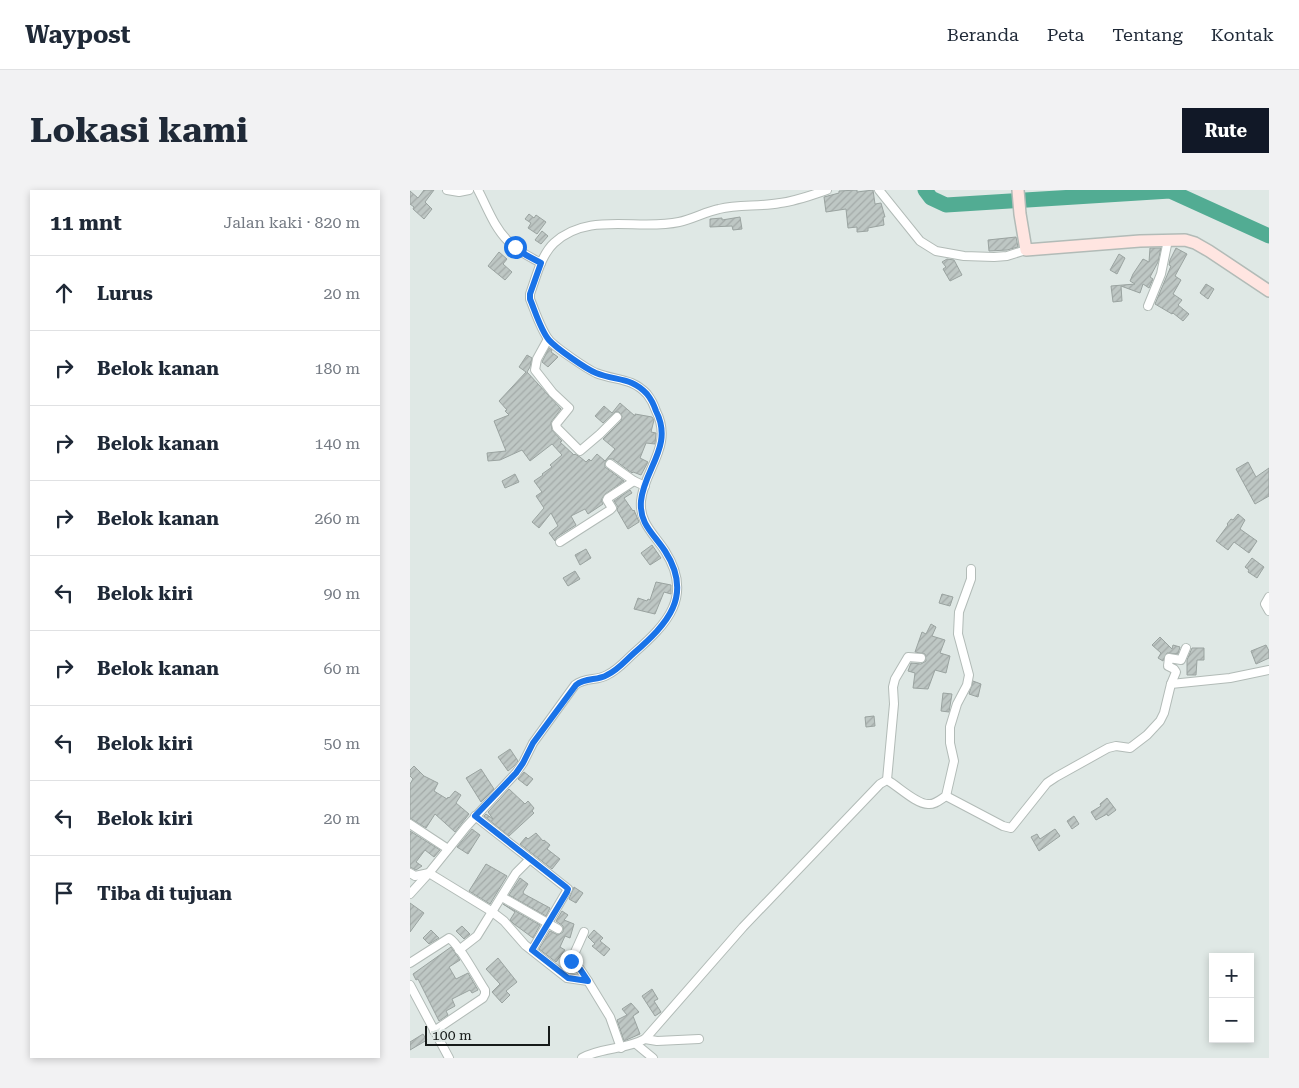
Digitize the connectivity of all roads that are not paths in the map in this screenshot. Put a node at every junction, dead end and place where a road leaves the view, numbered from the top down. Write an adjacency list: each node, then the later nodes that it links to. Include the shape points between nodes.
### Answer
1 (447, 190): 2 (street)
2 (469, 190)
3 (478, 190): 9 (street, via 508,241)
4 (827, 190): 9 (street, via 779,203 718,209 679,222 596,225 578,229 552,244)
5 (879, 190): 8 (street, via 920,241 936,251 994,257)
6 (1018, 190): 8 (street)
7 (1168, 240): 8 (street); 10 (street, via 1194,243); 11 (street, via 1161,274)
8 (1026, 250)
9 (541, 263): 12 (street, via 530,299)
10 (1269, 291)
11 (1148, 306)
12 (548, 339): 13 (street, via 535,370 569,408 556,428 580,451); 16 (street, via 596,372 628,380 649,396 660,418 662,437)
13 (617, 416)
14 (610, 464): 15 (street)
15 (634, 481): 16 (street); 17 (street, via 608,498 610,510)
16 (645, 486): 27 (street, via 641,499 643,517 647,529 668,556 677,578 676,604 654,636 617,668 606,676 583,679 576,685 533,743 516,773)
17 (560, 542)
18 (972, 569): 26 (street, via 959,612 958,634 969,675 950,727 954,761)
19 (1269, 597): 20 (street, via 1265,604)
20 (1269, 611)
21 (1186, 648): 24 (street, via 1182,659 1168,658 1168,666 1176,672)
22 (920, 658): 25 (street, via 908,657 895,679)
23 (1269, 670): 24 (street)
24 (1171, 684): 26 (street, via 1164,713 1147,735 1130,748 1116,746 1101,750 1056,777 1011,828)
25 (887, 780): 26 (street, via 929,804); 46 (street, via 743,927)
26 (946, 796)
27 (475, 816): 29 (street); 30 (street)
28 (410, 824): 29 (street)
29 (448, 849): 32 (street)
30 (530, 859): 34 (street); 36 (street, via 568,889)
31 (410, 873): 32 (street, via 415,876)
32 (429, 873): 33 (street); 35 (street)
33 (410, 894)
34 (502, 897): 35 (street); 36 (street)
35 (491, 911): 39 (street, via 476,936); 40 (street)
36 (548, 922): 37 (street); 40 (street)
37 (558, 929)
38 (584, 932): 42 (street, via 571,961)
39 (460, 950): 41 (street, via 449,938); 44 (street, via 485,994)
40 (532, 950): 42 (street, via 568,978)
41 (410, 962)
42 (588, 981): 48 (street, via 610,1017)
43 (410, 985): 44 (street)
44 (434, 1031): 49 (street)
45 (699, 1039): 46 (street)
46 (645, 1040): 47 (street)
47 (636, 1044): 48 (street); 51 (street)
48 (621, 1048): 50 (street, via 599,1050)
49 (449, 1058)
50 (582, 1058)
51 (653, 1058)

